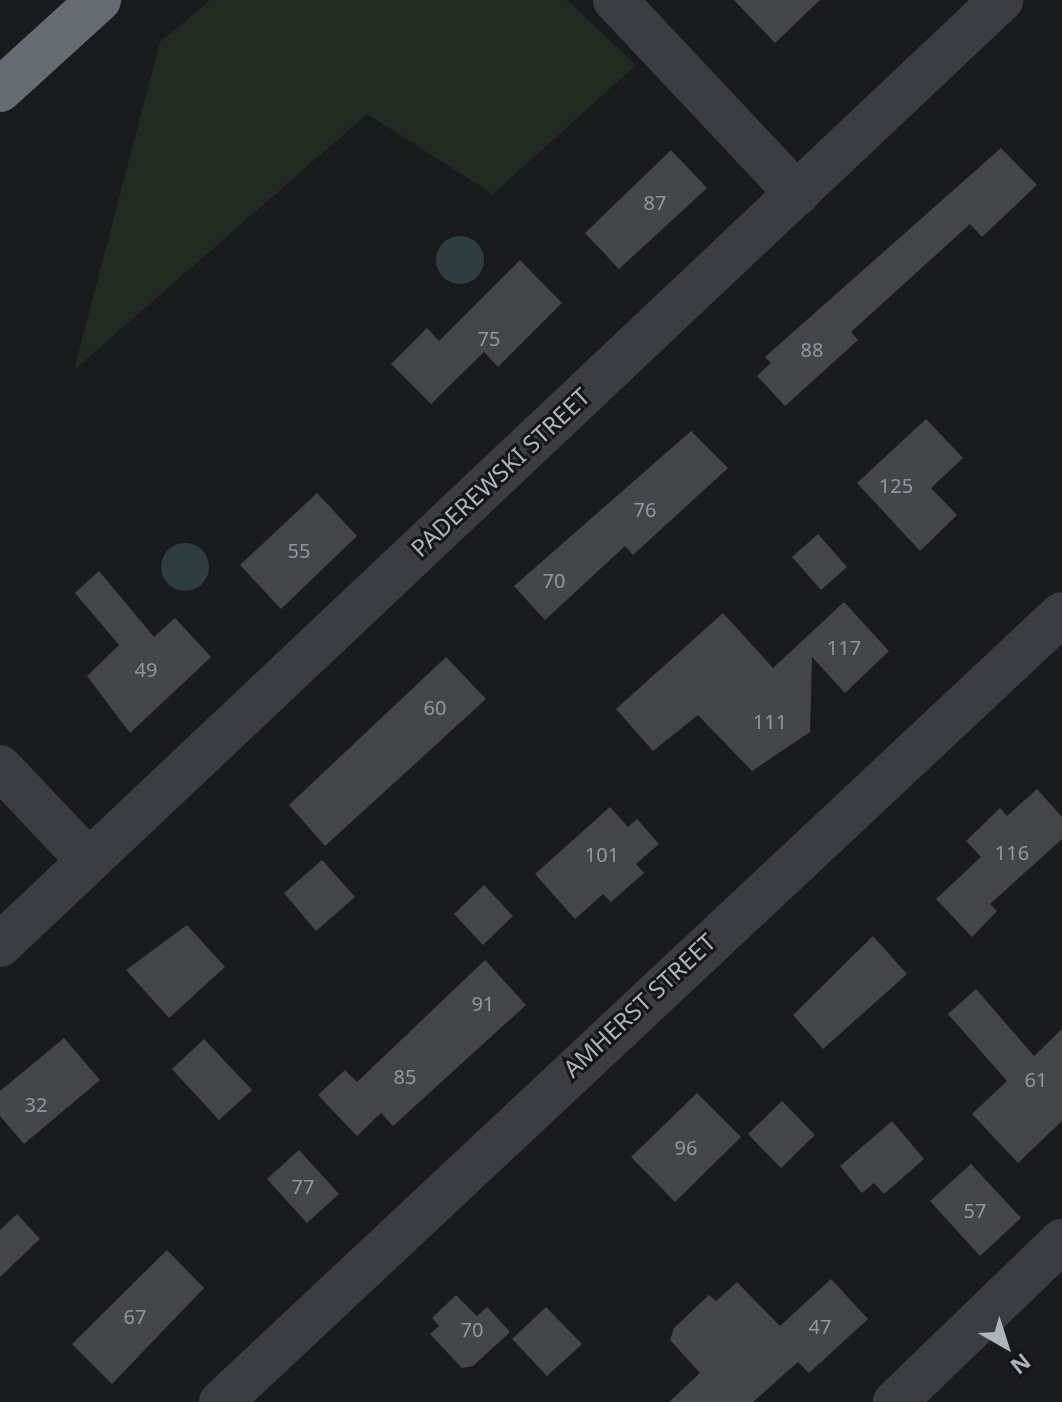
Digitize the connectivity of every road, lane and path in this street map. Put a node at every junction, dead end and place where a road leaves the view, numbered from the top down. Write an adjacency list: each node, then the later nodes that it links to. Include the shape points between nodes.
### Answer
1 (99, 0): 4 (highway)
2 (615, 0): 5 (street)
3 (1001, 0): 5 (street, PADEREWSKI STREET)
4 (0, 90)
5 (797, 194): 8 (street, PADEREWSKI STREET)
6 (1062, 614): 11 (street, AMHERST STREET)
7 (0, 767): 8 (street)
8 (87, 859): 9 (street, PADEREWSKI STREET)
9 (0, 945)
10 (1062, 1241): 12 (street)
11 (221, 1402)
12 (895, 1402)

